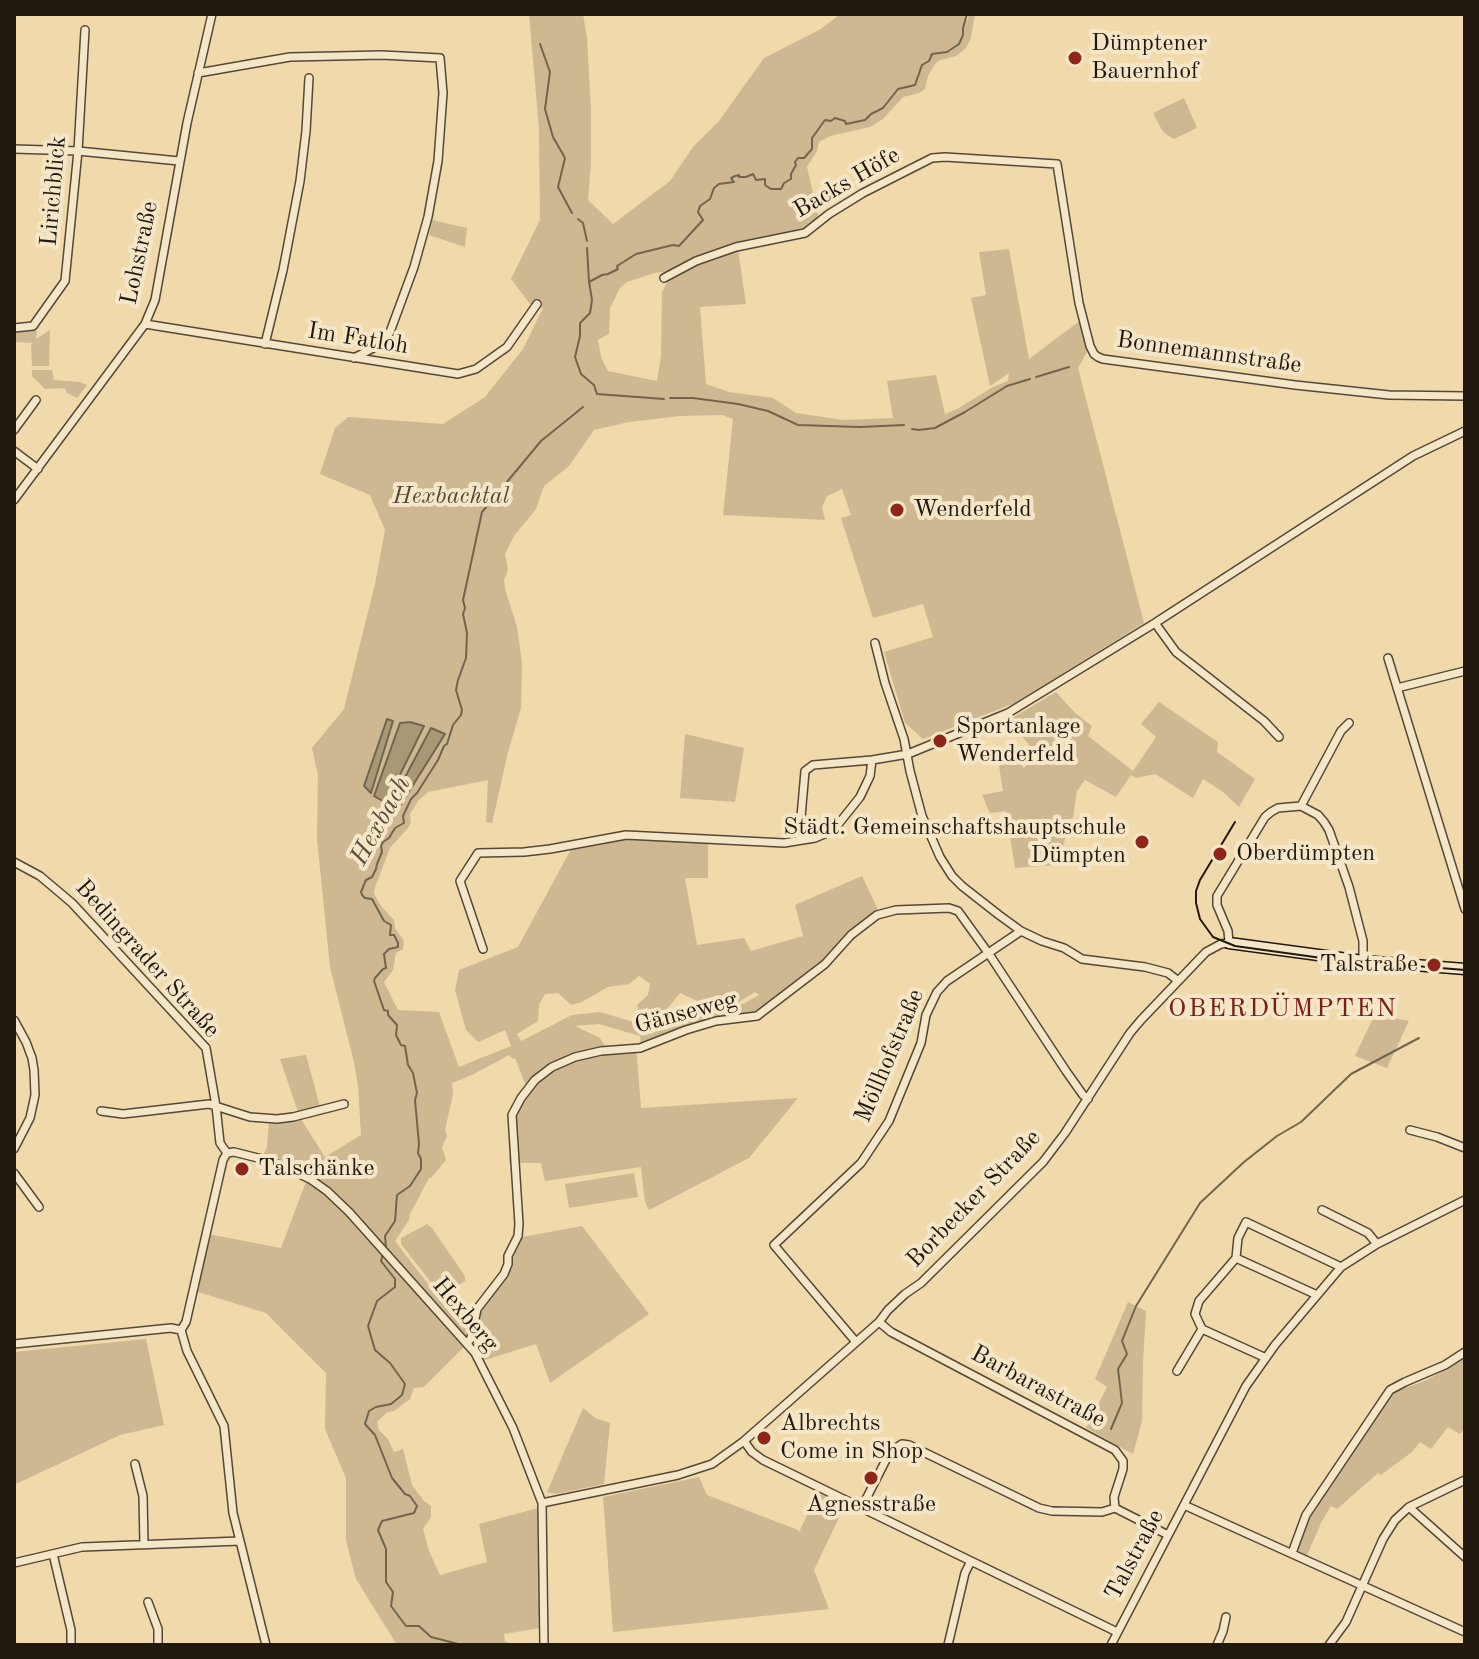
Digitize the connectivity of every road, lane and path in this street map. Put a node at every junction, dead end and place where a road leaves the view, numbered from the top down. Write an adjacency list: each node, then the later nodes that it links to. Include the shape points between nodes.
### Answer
1 (212, 14): 3 (street, Lohstraße)
2 (85, 30): 6 (street, Lirichblick)
3 (198, 73): 7 (street, Lohstraße); 14 (street, via 290,57 440,58 438,161 417,257 390,332)
4 (309, 78): 13 (street, via 300,181)
5 (14, 149): 6 (street)
6 (78, 151): 7 (street); 12 (street, Lirichblick, via 65,281 33,326)
7 (179, 161): 11 (street, Lohstraße, via 155,300)
8 (1057, 164): 9 (street, Backs Höfe, via 932,158 863,193 805,233 736,247); 15 (street, Bonnemannstraße, via 1079,303 1098,357 1389,395)
9 (664, 278)
10 (537, 304): 14 (street, Im Fatloh, via 507,347 470,371 453,374)
11 (145, 324): 13 (street, Im Fatloh); 20 (street, Lohstraße)
12 (14, 328)
13 (265, 344): 14 (street, Im Fatloh)
14 (354, 358)
15 (1465, 396)
16 (36, 400): 17 (street)
17 (14, 430)
18 (1465, 431): 22 (street, via 1413,456)
19 (14, 451): 20 (street)
20 (38, 469): 21 (street, Lohstraße)
21 (14, 500)
22 (1155, 623): 28 (street, via 1176,652); 29 (street, via 1008,713)
23 (875, 643): 29 (street)
24 (1388, 658): 26 (street)
25 (1465, 671): 26 (street)
26 (1397, 688): 34 (street)
27 (1349, 723): 31 (street)
28 (1279, 737)
29 (908, 754): 30 (street); 35 (street, via 922,816 940,857 962,886)
30 (872, 760): 32 (street, via 860,797 840,822 827,833); 32 (street, via 813,765 805,771)
31 (1301, 806): 36 (street, via 1278,808 1265,817 1219,891 1217,905); 39 (street, via 1318,815 1329,830 1360,927)
32 (799, 840): 37 (street, via 626,835 550,849 478,853 460,881)
33 (14, 862): 45 (street, Bedingrader Straße, via 64,895 203,1045)
34 (1465, 909)
35 (1021, 931): 38 (street, Möllhofstraße); 41 (street, via 1082,959 1145,967)
36 (1229, 943): 39 (street); 41 (street, Borbecker Straße, via 1206,952)
37 (483, 949)
38 (989, 954): 43 (street); 62 (street, Möllhofstraße, via 937,992 889,1121 861,1163 774,1245); 64 (street, Gänseweg, via 958,911 896,910 877,915 825,964 757,1016 716,1021 640,1048 575,1057 540,1075 512,1115 518,1236 504,1274 477,1309)
39 (1363, 961): 40 (street)
40 (1465, 969)
41 (1177, 980): 43 (street, Borbecker Straße, via 1130,1033)
42 (14, 1020): 49 (street, via 29,1048 35,1081 30,1118)
43 (1088, 1099): 59 (street, Borbecker Straße, via 1043,1162)
44 (344, 1104): 45 (street, via 269,1120)
45 (216, 1106): 46 (street); 50 (street, Bedingrader Straße, via 220,1143)
46 (101, 1111)
47 (1410, 1130): 48 (street)
48 (1465, 1148)
49 (14, 1149)
50 (227, 1153): 61 (street); 64 (street, Hexberg, via 262,1159 327,1191)
51 (14, 1173): 53 (street)
52 (1465, 1200): 55 (street, Talstraße)
53 (39, 1207)
54 (1322, 1210): 55 (street, via 1368,1233)
55 (1377, 1244): 57 (street, Talstraße)
56 (1236, 1258): 57 (street, via 1246,1222); 58 (street); 60 (street, via 1199,1301 1195,1314)
57 (1341, 1267): 58 (street, Talstraße)
58 (1317, 1295): 66 (street, Talstraße)
59 (879, 1322): 62 (street, Borbecker Straße); 75 (street, Barbarastraße, via 1115,1450 1123,1461)
60 (1202, 1329): 66 (street); 67 (street)
61 (181, 1330): 63 (street); 77 (street, via 224,1426)
62 (856, 1342): 68 (street, Borbecker Straße)
63 (14, 1344)
64 (467, 1344): 71 (street, Hexberg, via 513,1428)
65 (1465, 1352): 79 (street, via 1390,1390 1306,1515)
66 (1266, 1358): 72 (street, Talstraße)
67 (1177, 1371)
68 (744, 1441): 71 (street, Borbecker Straße, via 704,1468); 73 (street, via 763,1460)
69 (135, 1464): 78 (street, via 143,1496)
70 (1465, 1480): 74 (street)
71 (542, 1503): 92 (street, Hexberg)
72 (1184, 1505): 76 (street, Talstraße); 79 (street)
73 (862, 1507): 75 (street, via 890,1452 902,1444 1039,1508); 82 (street)
74 (1409, 1507): 81 (street); 84 (street, via 1383,1539)
75 (1115, 1508): 76 (street)
76 (1168, 1535): 87 (street, Talstraße)
77 (240, 1541): 78 (street); 91 (street)
78 (144, 1545): 80 (street, via 82,1547)
79 (1292, 1553): 84 (street)
80 (53, 1554): 83 (street); 89 (street)
81 (1465, 1557)
82 (971, 1561): 87 (street); 93 (street)
83 (14, 1563)
84 (1363, 1585): 88 (street); 96 (street)
85 (148, 1602): 90 (street)
86 (1226, 1617): 95 (street)
87 (1117, 1632): 94 (street, Talstraße)
88 (1465, 1632)
89 (71, 1645)
90 (158, 1645)
91 (266, 1645)
92 (544, 1645)
93 (948, 1645)
94 (1111, 1645)
95 (1217, 1645)
96 (1329, 1645)

